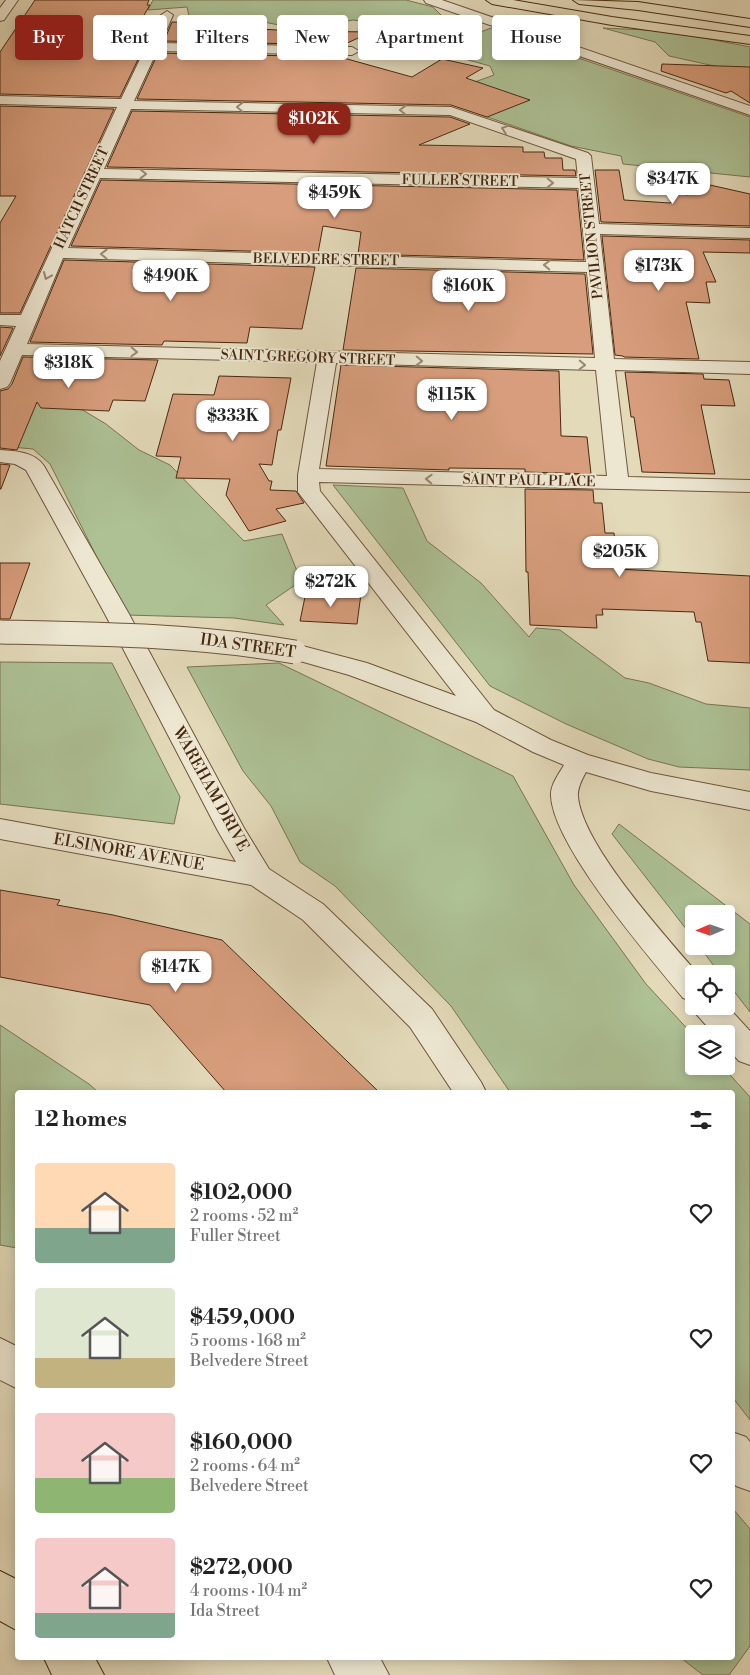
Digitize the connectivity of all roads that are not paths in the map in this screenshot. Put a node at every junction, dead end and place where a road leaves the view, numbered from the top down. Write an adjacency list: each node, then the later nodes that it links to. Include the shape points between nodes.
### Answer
1 (12, 0): 6 (street)
2 (430, 0): 15 (street)
3 (492, 0): 9 (highway)
4 (574, 0): 8 (highway)
5 (579, 0): 7 (highway)
6 (0, 17)
7 (750, 23)
8 (750, 33)
9 (750, 40)
10 (167, 47): 11 (street)
11 (352, 51)
12 (147, 60): 14 (street, HATCH STREET)
13 (0, 100): 14 (street)
14 (127, 104): 16 (street, HATCH STREET); 17 (street, PAVILION STREET, one-way to 14, via 583,156 451,111)
15 (750, 111)
16 (94, 173): 17 (street, FULLER STREET, one-way to 17); 20 (street, HATCH STREET)
17 (586, 184): 18 (street, PAVILION STREET)
18 (591, 229): 19 (street); 21 (street, PAVILION STREET)
19 (750, 233)
20 (57, 253): 21 (street, BELVEDERE STREET, one-way to 20); 23 (street, HATCH STREET, one-way to 23)
21 (595, 267): 26 (street, PAVILION STREET)
22 (0, 320): 23 (street)
23 (28, 321): 24 (street, HATCH STREET)
24 (16, 349): 25 (street, SAINT GREGORY STREET, one-way to 25); 28 (street, HATCH STREET)
25 (328, 358): 26 (street, SAINT GREGORY STREET, one-way to 26); 30 (street)
26 (606, 366): 27 (street, SAINT GREGORY STREET); 31 (street, PAVILION STREET)
27 (750, 368)
28 (0, 383)
29 (0, 456): 38 (street, WAREHAM DRIVE, via 20,458 34,466)
30 (308, 475): 31 (street, SAINT PAUL PLACE, one-way to 30); 34 (street, via 307,487 311,496)
31 (618, 483): 32 (street, SAINT PAUL PLACE)
32 (750, 486)
33 (0, 632): 34 (street, IDA STREET, bridge, via 189,638 257,644 358,669)
34 (484, 716): 35 (street, IDA STREET)
35 (579, 761): 36 (street, IDA STREET, via 651,782); 39 (street, via 564,797 578,836 595,863)
36 (750, 801)
37 (0, 829): 38 (street, ELSINORE AVENUE)
38 (259, 876): 42 (street, WAREHAM DRIVE, via 313,912 421,1018)
39 (685, 979)
40 (716, 1015): 41 (street)
41 (750, 1052)
42 (469, 1090)
43 (0, 1356): 44 (street)
44 (15, 1368)
45 (735, 1454): 46 (street)
46 (750, 1472)
47 (0, 1592): 48 (highway)
48 (15, 1607)
49 (67, 1660): 51 (highway)
50 (350, 1660): 52 (street)
51 (83, 1675)
52 (368, 1675)

